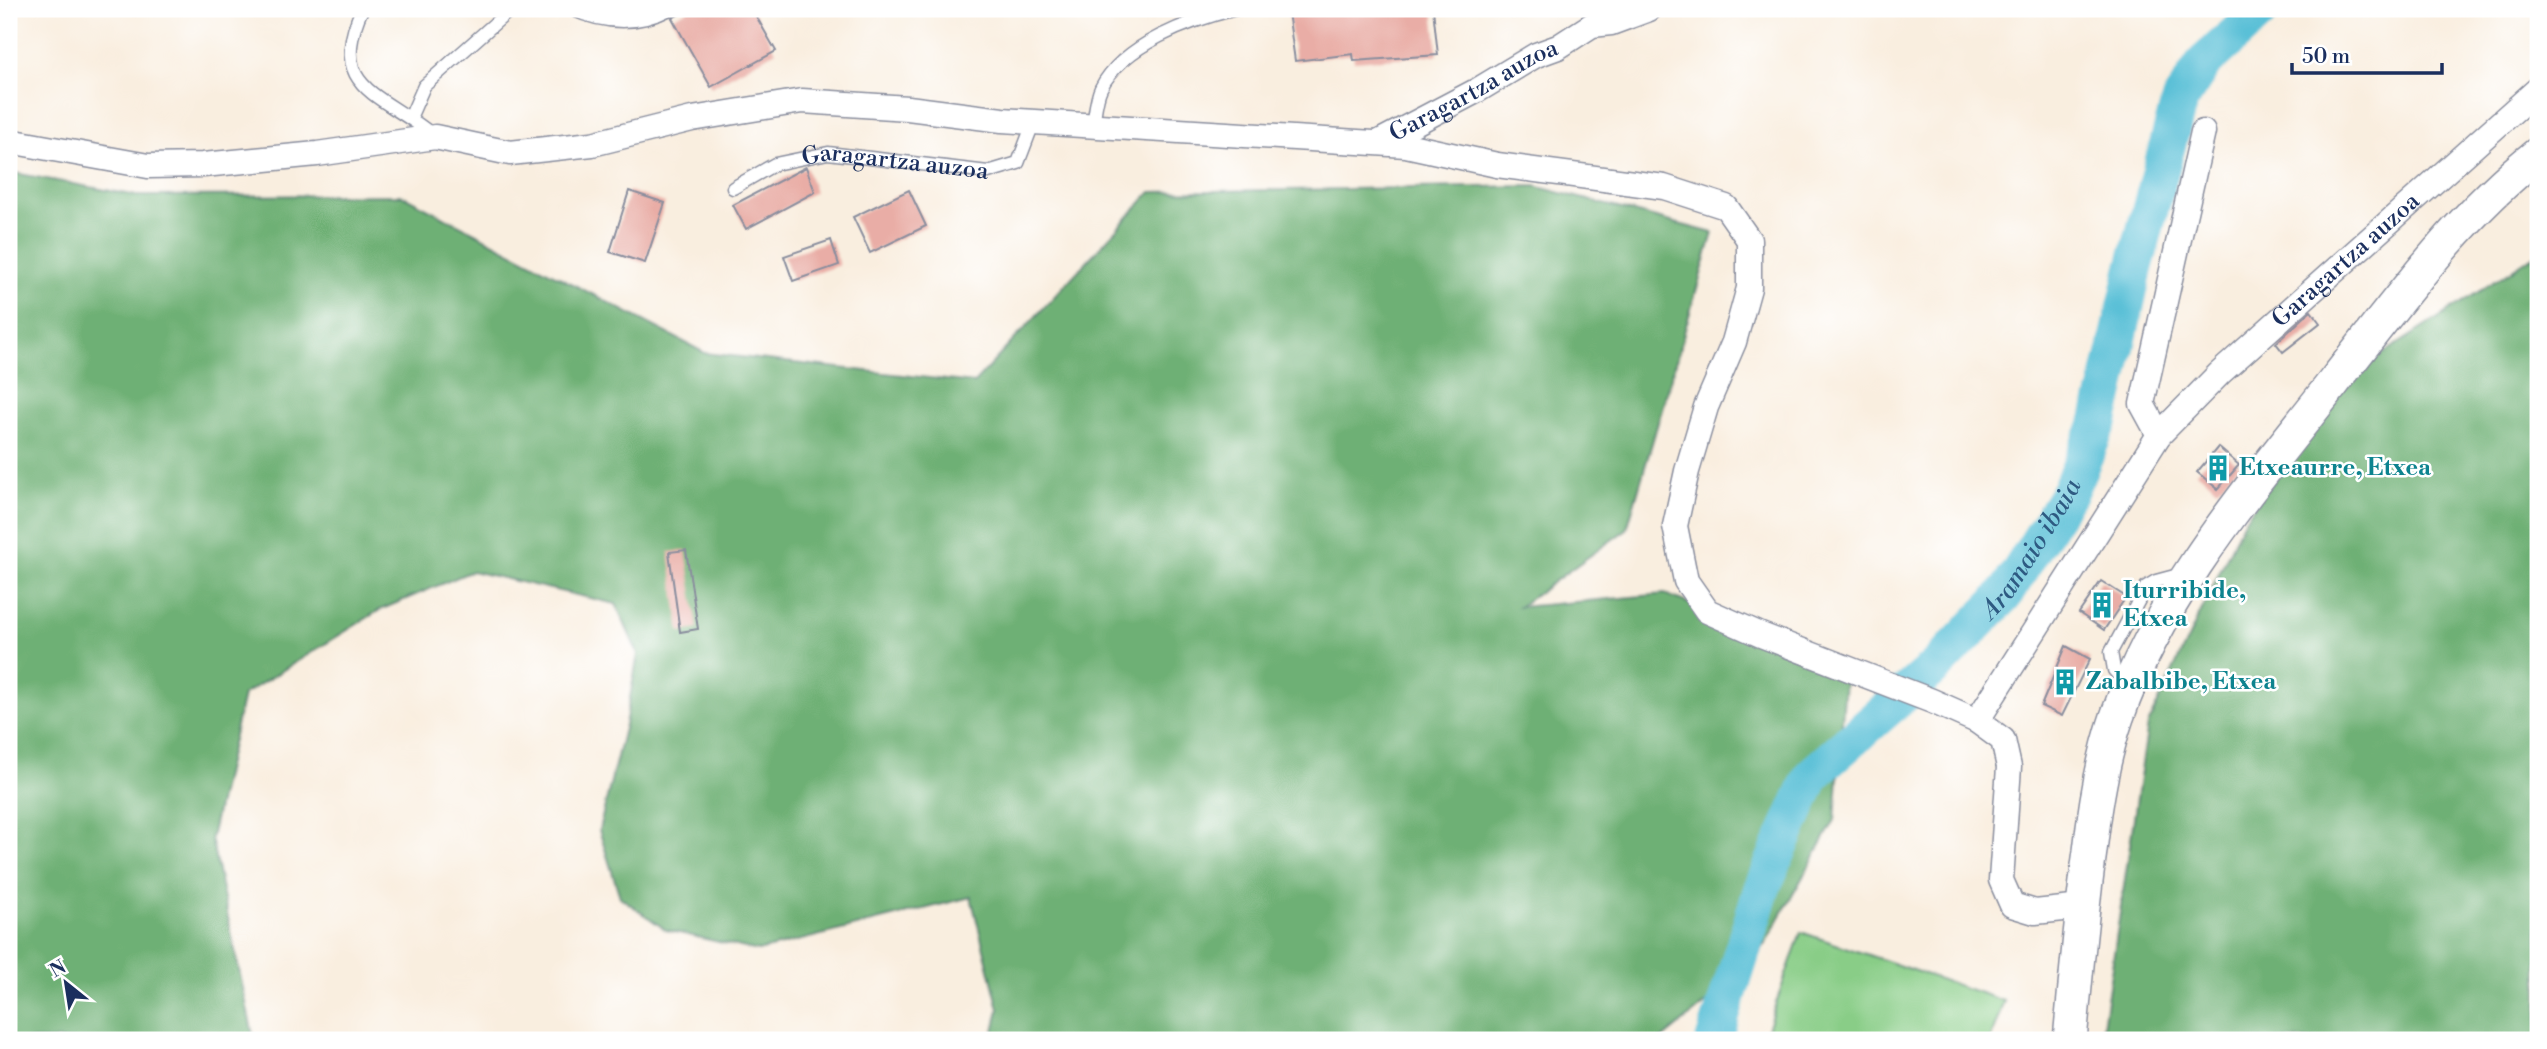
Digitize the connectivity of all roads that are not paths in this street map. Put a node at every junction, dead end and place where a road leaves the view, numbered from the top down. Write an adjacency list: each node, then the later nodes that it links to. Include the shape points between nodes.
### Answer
1 (362, 9): 8 (lane, via 349,50 353,71 364,89)
2 (511, 9): 8 (lane, via 424,86)
3 (571, 9): 4 (lane, via 594,20 634,21)
4 (670, 9)
5 (1236, 9): 10 (lane, via 1147,42 1122,61 1100,88)
6 (1650, 9): 14 (street, Garagartza auzoa, via 1592,25)
7 (2538, 89): 17 (street, Garagartza auzoa, via 2220,373)
8 (410, 118): 12 (lane)
9 (1034, 121): 10 (street); 12 (street, via 802,101 692,119 592,144 510,153); 16 (lane, Garagartza auzoa, via 1018,163 988,172 828,153 775,163)
10 (1093, 125): 14 (street)
11 (2203, 132): 17 (street, via 2142,404)
12 (435, 137): 13 (street, via 317,154 148,166)
13 (9, 141)
14 (1375, 143): 18 (street, via 1664,187 1726,207 1749,240 1749,288 1734,342 1706,407 1675,526 1686,581 1707,611)
15 (2538, 154): 19 (main road, via 2477,209 2411,285 2189,573 2143,652 2116,719 2097,796)
16 (733, 188)
17 (2159, 435): 18 (street, Garagartza auzoa)
18 (1977, 721): 19 (street, via 2003,740 2009,767 2001,880 2012,905 2035,912)
19 (2082, 907): 20 (main road)
20 (2070, 1040)

